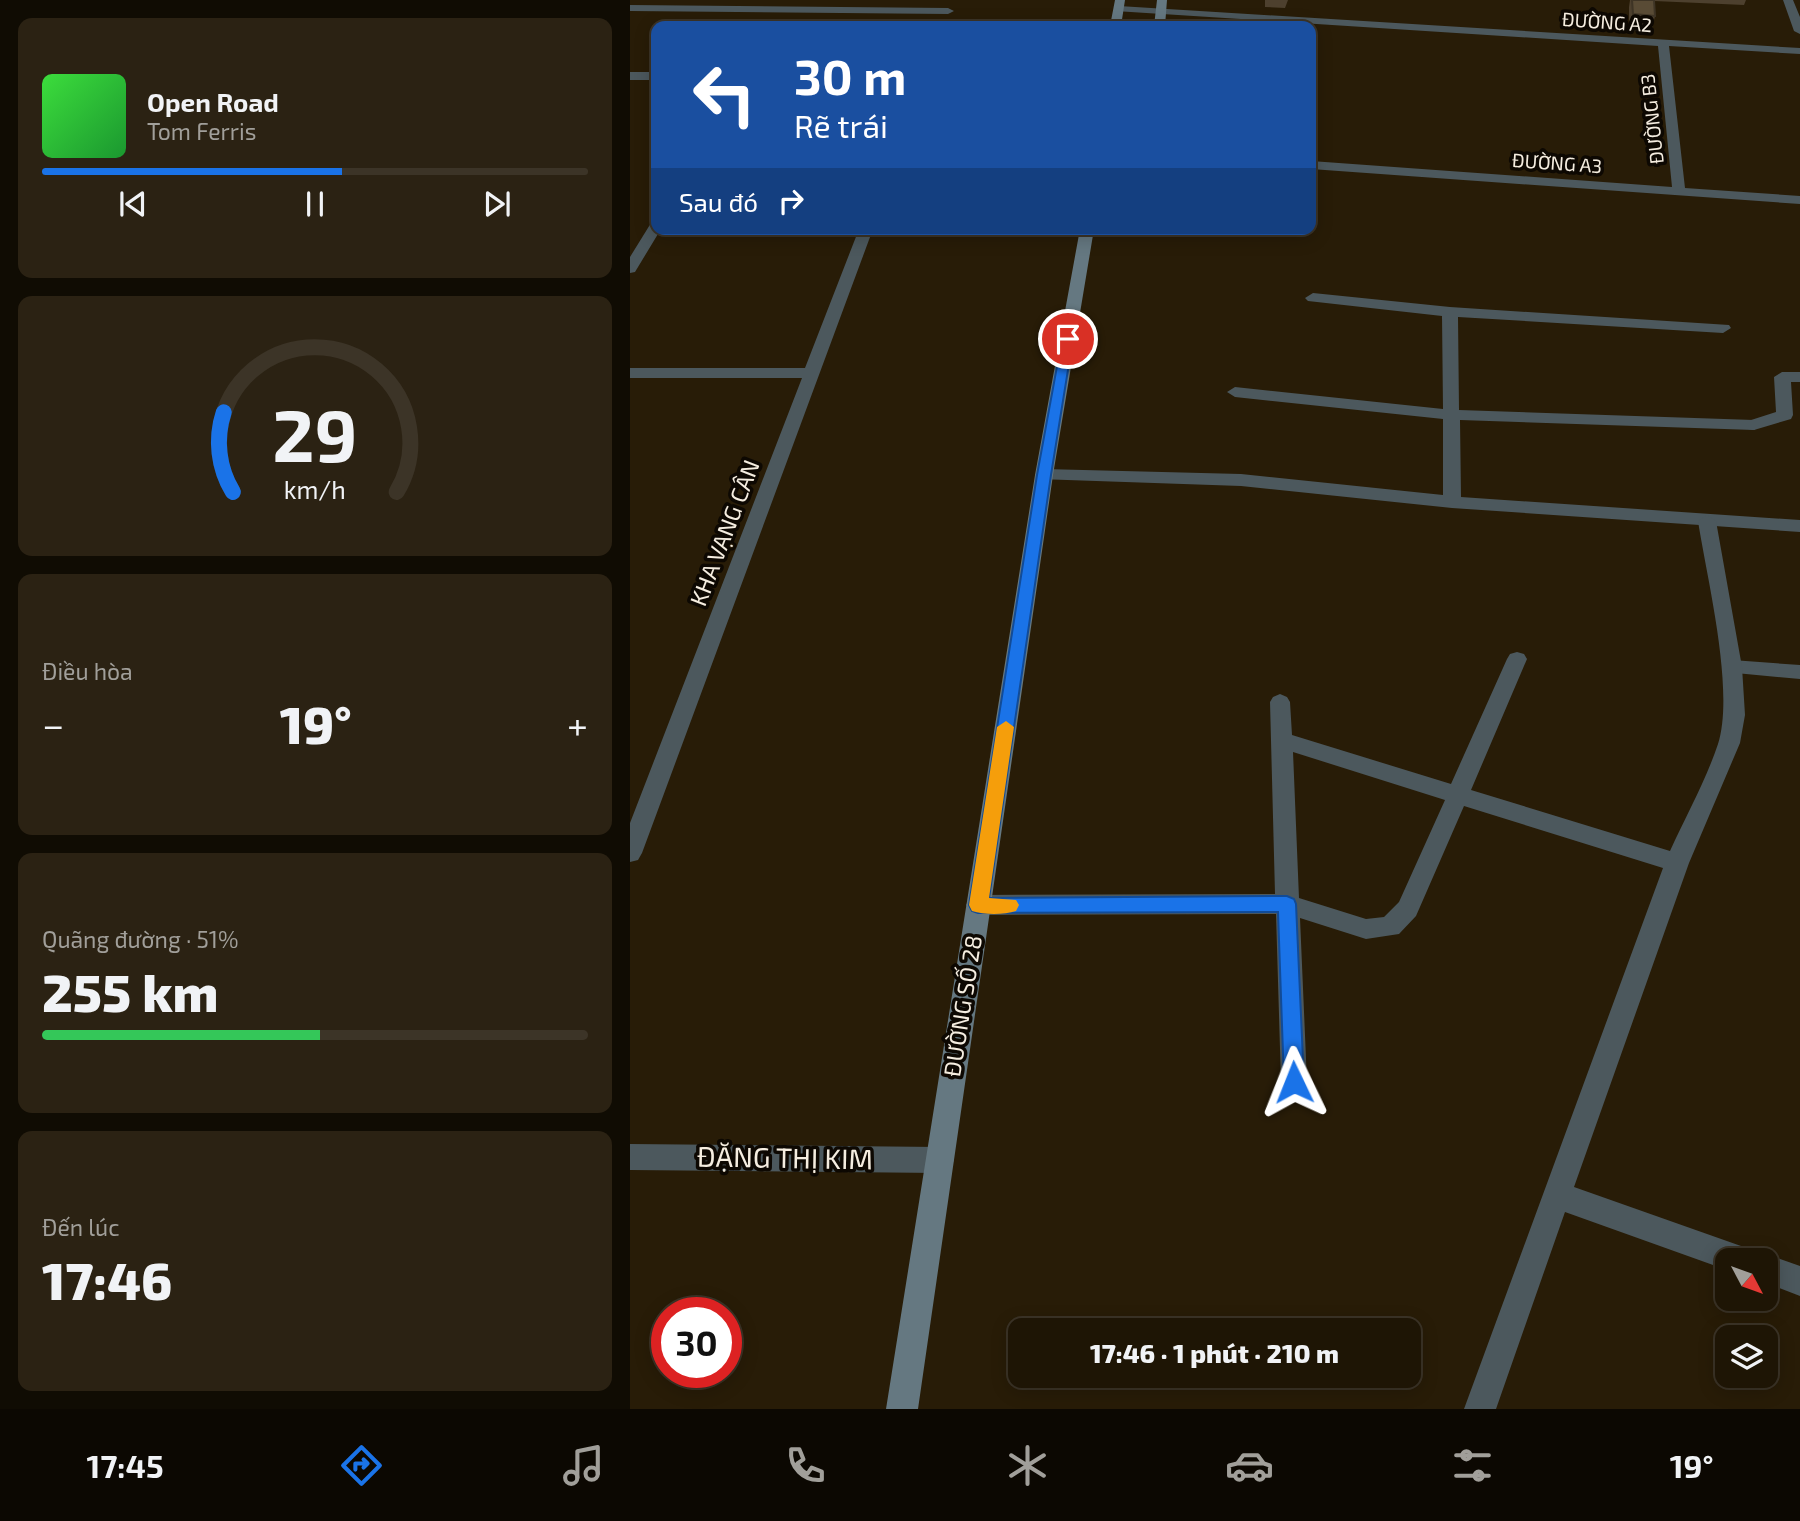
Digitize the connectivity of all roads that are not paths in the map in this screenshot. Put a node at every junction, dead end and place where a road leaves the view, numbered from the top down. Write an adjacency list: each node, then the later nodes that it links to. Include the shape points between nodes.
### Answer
1 (1788, 0): 6 (street)
2 (950, 5): 5 (street)
3 (1119, 5): 4 (street, ĐƯỜNG A2)
4 (1162, 6): 7 (street, ĐƯỜNG A2)
5 (630, 8)
6 (1800, 31)
7 (1663, 43): 8 (street, ĐƯỜNG A2); 12 (street, ĐƯỜNG B3)
8 (1800, 51)
9 (630, 76): 10 (street)
10 (651, 76)
11 (1316, 165): 12 (street, ĐƯỜNG A3)
12 (1679, 191): 13 (street, ĐƯỜNG A3)
13 (1800, 200)
14 (651, 234): 17 (street)
15 (864, 235): 22 (street, KHA VẠNG CÂN)
16 (1086, 235): 26 (street, ĐƯỜNG SỐ 28)
17 (630, 269)
18 (1313, 298): 19 (street)
19 (1451, 312): 20 (street); 25 (street)
20 (1723, 328)
21 (630, 373): 22 (street)
22 (811, 373): 36 (street, KHA VẠNG CÂN)
23 (1800, 377): 25 (street, via 1782,377 1785,415 1754,425)
24 (1235, 392): 25 (street)
25 (1451, 415): 27 (street)
26 (1044, 475): 27 (street, via 1241,480); 39 (street, ĐƯỜNG SỐ 28)
27 (1452, 502): 28 (street)
28 (1707, 521): 29 (street); 31 (street)
29 (1800, 526)
30 (1517, 659): 35 (street)
31 (1732, 667): 32 (street); 37 (street, via 1734,715 1729,743)
32 (1800, 672)
33 (1280, 702): 34 (street)
34 (1281, 740): 35 (street); 38 (street)
35 (1459, 795): 37 (street); 38 (street, via 1408,909 1390,927 1366,929)
36 (630, 853)
37 (1677, 863): 43 (street)
38 (1287, 904): 39 (street); 40 (street)
39 (978, 905): 42 (street, ĐƯỜNG SỐ 28)
40 (1294, 1082)
41 (630, 1157): 42 (street, ĐẶNG THỊ KIM)
42 (940, 1160): 47 (street, ĐƯỜNG SỐ 28)
43 (1557, 1195): 44 (street); 48 (street)
44 (1715, 1251)
45 (1778, 1273): 46 (street)
46 (1800, 1281)
47 (902, 1409)
48 (1480, 1409)

